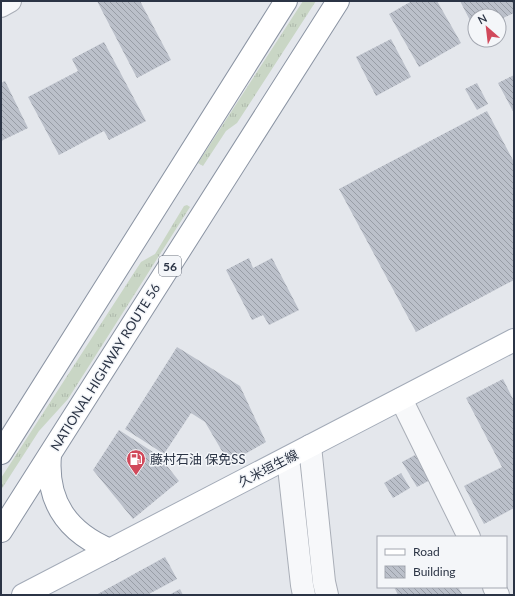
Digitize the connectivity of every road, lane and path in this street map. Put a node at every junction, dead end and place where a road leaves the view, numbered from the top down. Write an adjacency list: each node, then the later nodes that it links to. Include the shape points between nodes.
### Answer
1 (10, 1): 4 (street)
2 (286, 1): 8 (main road)
3 (338, 1): 9 (main road, NATIONAL HIGHWAY ROUTE 56 / 56)
4 (1, 6)
5 (514, 340): 6 (main road, 久米垣生線)
6 (401, 399): 7 (main road, 久米垣生線); 12 (street)
7 (310, 446): 10 (main road, 久米垣生線); 16 (street)
8 (1, 453)
9 (50, 455): 11 (main road, NATIONAL HIGHWAY ROUTE 56 / 56); 13 (main road, via 50,482 66,519 86,538)
10 (288, 458): 13 (main road, 久米垣生線); 15 (street)
11 (1, 531)
12 (469, 536)
13 (110, 550): 14 (main road, 久米垣生線)
14 (23, 595)
15 (304, 595)
16 (327, 595)

